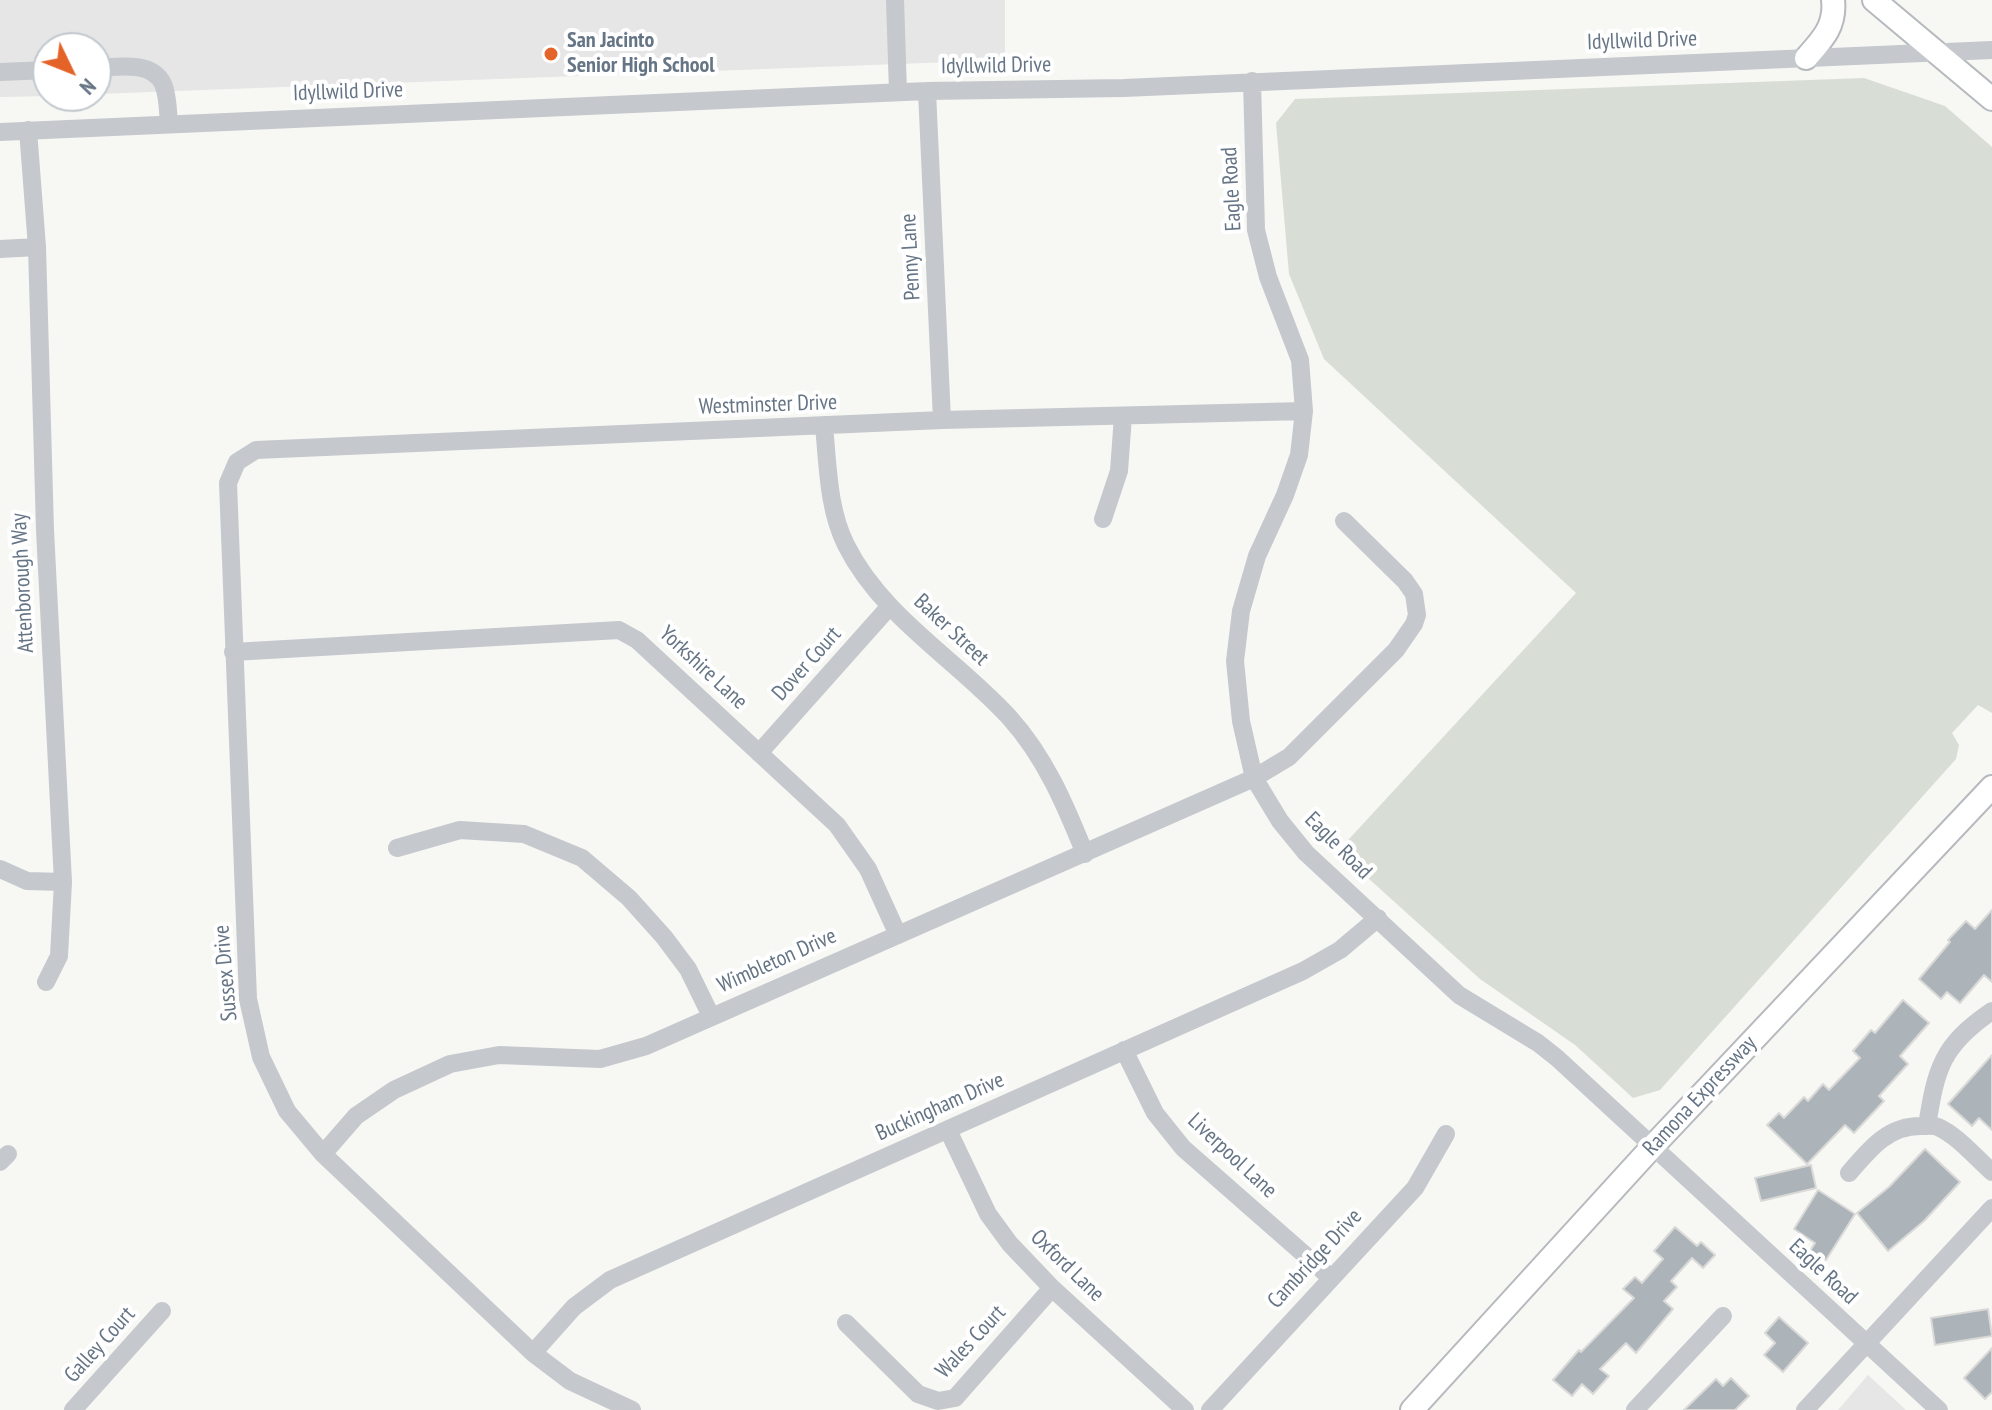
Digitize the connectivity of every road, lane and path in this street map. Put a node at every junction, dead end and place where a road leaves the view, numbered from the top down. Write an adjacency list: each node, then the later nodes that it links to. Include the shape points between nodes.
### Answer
1 (895, 0): 12 (street)
2 (1833, 0): 6 (main road, via 1832,25)
3 (1874, 0): 5 (main road)
4 (1992, 50): 5 (street, Idyllwild Drive)
5 (1938, 52): 6 (street, Idyllwild Drive); 13 (main road)
6 (1806, 58): 10 (street, Idyllwild Drive)
7 (112, 68): 14 (street, via 136,67 157,77 163,84)
8 (32, 71): 9 (street)
9 (0, 72)
10 (1252, 81): 11 (street, Idyllwild Drive); 19 (street, Eagle Road, via 1256,230 1300,360)
11 (927, 91): 12 (street, Idyllwild Drive); 21 (street, Penny Lane)
12 (898, 92): 14 (street, Idyllwild Drive)
13 (1992, 99)
14 (169, 124): 15 (street, Idyllwild Drive)
15 (28, 130): 16 (street, Idyllwild Drive); 17 (street, Attenborough Way)
16 (0, 132)
17 (37, 247): 18 (street); 34 (street, Attenborough Way, via 45,545)
18 (0, 249)
19 (1304, 411): 20 (street, Westminster Drive); 29 (street, Eagle Road, via 1299,455 1257,556 1241,611 1235,661)
20 (1123, 416): 21 (street, Westminster Drive); 24 (street, via 1119,471)
21 (942, 420): 22 (street, Westminster Drive)
22 (824, 426): 23 (street, Westminster Drive, via 256,450); 26 (street, Baker Street, via 830,493 844,542)
23 (237, 462): 27 (street, Sussex Drive, via 228,483)
24 (1103, 519)
25 (1344, 521): 29 (street, Wimbleton Drive, via 1414,594 1414,624 1396,650 1289,757)
26 (890, 606): 28 (street, Dover Court); 32 (street, Baker Street, via 1018,728 1060,792)
27 (233, 652): 28 (street, Yorkshire Lane, via 619,630 637,640); 45 (street, Sussex Drive, via 248,999 261,1057 287,1111)
28 (759, 753): 36 (street, Yorkshire Lane, via 837,825 868,869)
29 (1254, 778): 32 (street, Wimbleton Drive); 35 (street, Eagle Road, via 1306,853)
30 (1992, 787): 44 (main road, Ramona Expressway)
31 (397, 848): 39 (street, via 460,830 524,834 582,858 664,937 688,969)
32 (1085, 854): 36 (street, Wimbleton Drive)
33 (0, 869): 34 (street, via 27,881)
34 (63, 882): 37 (street, Attenborough Way, via 59,956)
35 (1378, 918): 40 (street, Buckingham Drive, via 1340,950 1303,971); 44 (street, Eagle Road, via 1459,995 1538,1043)
36 (898, 935): 39 (street, Wimbleton Drive)
37 (46, 982)
38 (1992, 1011): 41 (street, via 1958,1037 1944,1057)
39 (711, 1016): 45 (street, Wimbleton Drive, via 646,1046 600,1059 499,1055 450,1064 394,1090 356,1116)
40 (1124, 1050): 42 (street, Buckingham Drive); 49 (street, Liverpool Lane, via 1155,1113 1183,1148)
41 (1927, 1126): 46 (street, via 1940,1128); 47 (street, via 1894,1130)
42 (948, 1130): 50 (street, Oxford Lane, via 988,1214); 55 (street, Buckingham Drive, via 610,1280 574,1307)
43 (1446, 1134): 49 (street, Cambridge Drive, via 1415,1188)
44 (1653, 1146): 54 (street, Eagle Road); 60 (main road, Ramona Expressway)
45 (323, 1154): 55 (street, Sussex Drive)
46 (1992, 1172)
47 (1849, 1173)
48 (1992, 1208): 54 (street)
49 (1330, 1277): 59 (street, Cambridge Drive)
50 (1052, 1288): 53 (street, Wales Court, via 955,1398 938,1401 918,1394); 58 (street, Oxford Lane)
51 (162, 1311): 56 (street, Galley Court)
52 (1723, 1316): 61 (street)
53 (846, 1323)
54 (1865, 1345): 62 (street); 63 (street, Eagle Road)
55 (533, 1353): 57 (street, Sussex Drive, via 570,1381)
56 (73, 1410)
57 (632, 1410)
58 (1185, 1410)
59 (1210, 1410)
60 (1412, 1410)
61 (1635, 1410)
62 (1805, 1410)
63 (1939, 1410)

